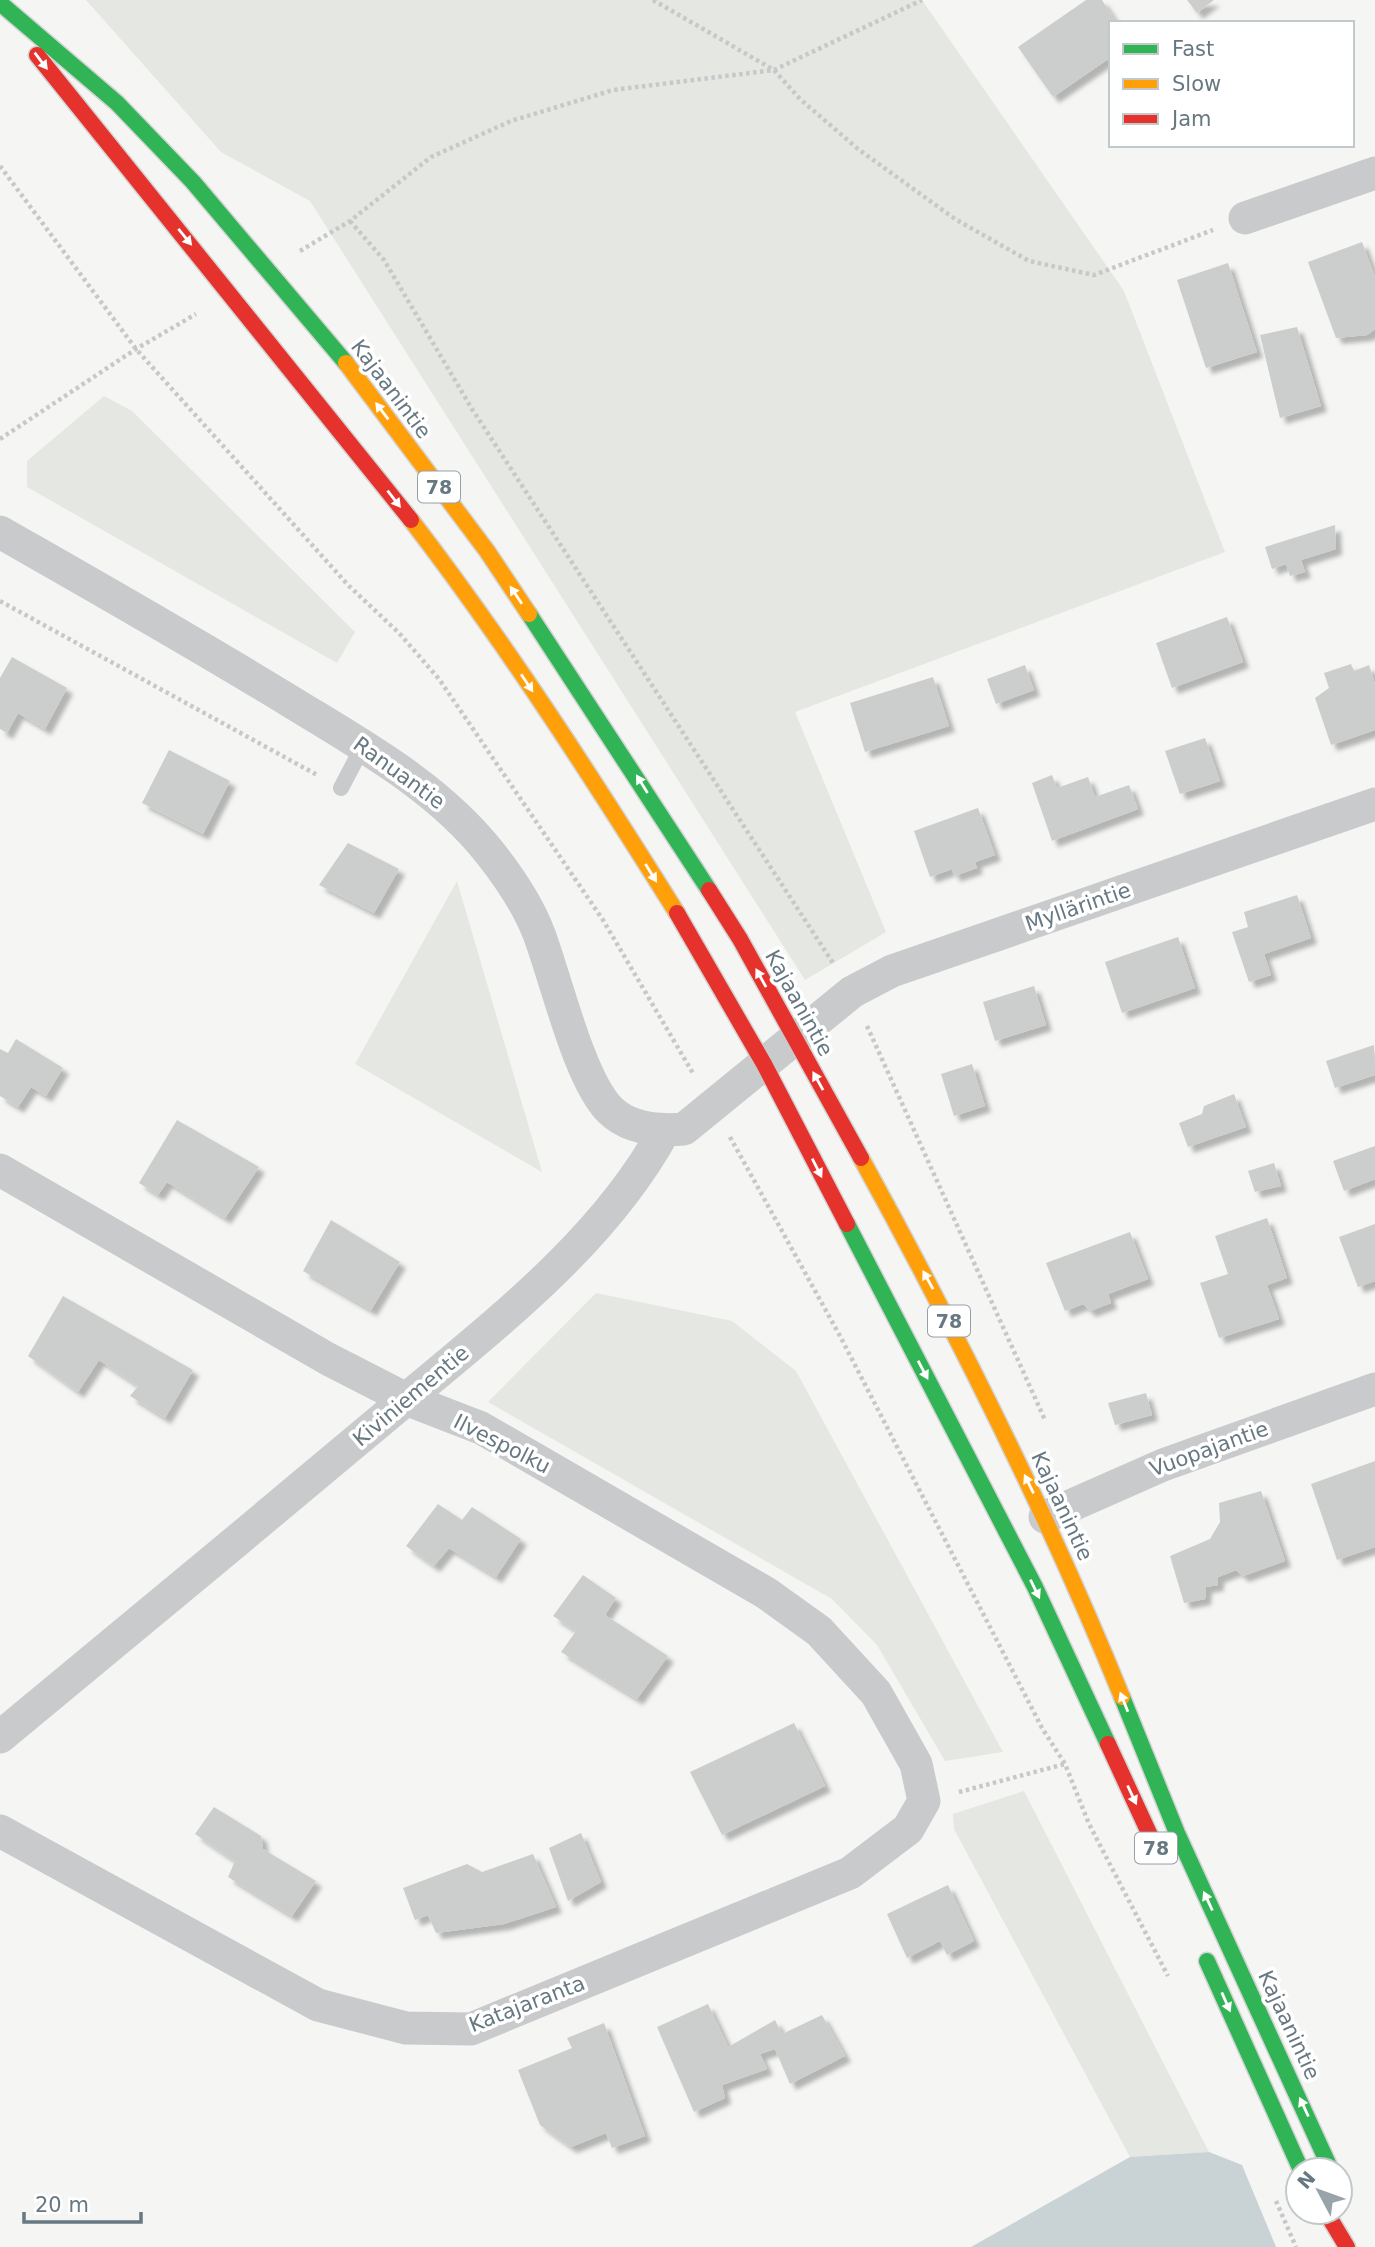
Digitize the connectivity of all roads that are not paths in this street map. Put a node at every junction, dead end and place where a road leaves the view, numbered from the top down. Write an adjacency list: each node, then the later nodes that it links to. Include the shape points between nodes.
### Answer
1 (0, 5): 8 (main road, Kajaanintie / 78, one-way to 1, via 740,939 615,741 486,551 345,362 127,112); 9 (main road, Kajaanintie / 78, one-way to 9, via 81,113 161,206 461,585 601,791)
2 (1375, 173): 3 (street)
3 (1245, 218)
4 (0, 532): 5 (street, Ranuantie, via 211,652)
5 (363, 746): 6 (lane); 10 (street, Ranuantie, via 432,794 472,831 509,877 538,931 590,1082 610,1111 635,1125)
6 (341, 788)
7 (1375, 804): 8 (street, Myllärintie, via 892,971 852,992)
8 (795, 1037): 9 (street); 14 (main road, Kajaanintie / 78, one-way to 8, via 936,1295)
9 (764, 1064): 10 (street, via 684,1129); 18 (main road, Kajaanintie / 78, one-way to 18, via 1035,1587)
10 (664, 1131): 13 (street, Kiviniementie, via 642,1171 594,1229 459,1357)
11 (0, 1170): 13 (street, Ilvespolku)
12 (1375, 1389): 14 (street, Vuopajantie, via 1163,1465)
13 (406, 1399): 15 (street, Kiviniementie); 16 (street, Ilvespolku, via 481,1428 765,1593 819,1631 876,1693 916,1764)
14 (1045, 1517): 21 (main road, Kajaanintie / 78, one-way to 14, via 1177,1833)
15 (0, 1737)
16 (924, 1801): 17 (street, Katajaranta, via 908,1829 850,1873 471,2029 406,2028 318,2005)
17 (0, 1831)
18 (1164, 1864)
19 (1198, 1940): 20 (main road, one-way to 20)
20 (1295, 2156)
21 (1325, 2156)
22 (1334, 2226): 24 (main road)
23 (1342, 2226): 24 (main road)
24 (1346, 2246)

